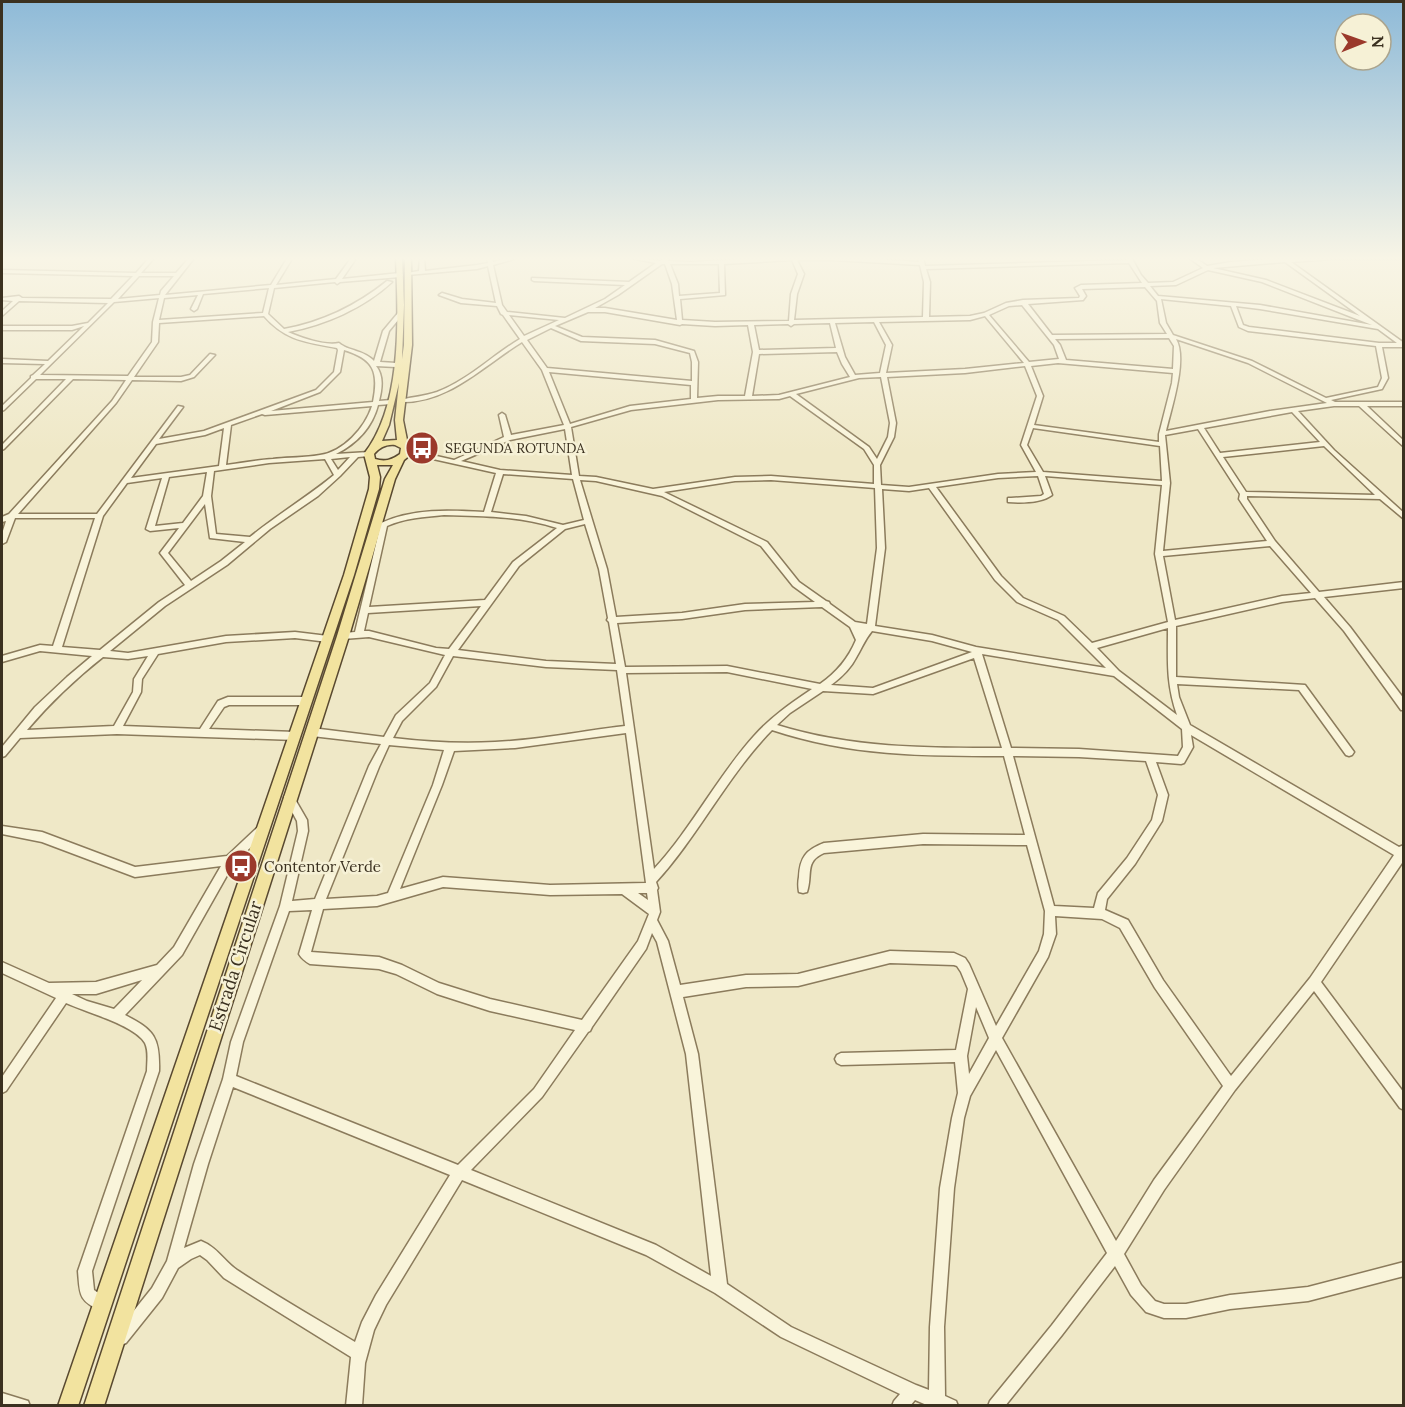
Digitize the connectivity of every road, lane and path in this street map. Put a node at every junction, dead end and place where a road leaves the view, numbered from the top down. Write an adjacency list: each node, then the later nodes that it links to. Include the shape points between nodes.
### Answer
1 (172, 323): 21 (street)
2 (275, 323): 27 (street)
3 (311, 323): 27 (street)
4 (393, 323): 42 (street)
5 (399, 323): 43 (main road, Estrada Circular)
6 (407, 323): 55 (main road, Estrada Circular)
7 (511, 323): 31 (street)
8 (557, 323): 23 (street)
9 (717, 323): 22 (street)
10 (809, 323): 20 (street)
11 (832, 323): 35 (street)
12 (877, 323): 46 (street, via 889,345)
13 (993, 323): 41 (street)
14 (1040, 323): 30 (street)
15 (1163, 323): 29 (street)
16 (1240, 323): 33 (street, via 1248,329)
17 (1347, 323): 26 (street)
18 (1370, 323): 26 (street)
19 (88, 324): 25 (street); 28 (street)
20 (791, 324): 22 (street)
21 (156, 325): 50 (street, via 155,342)
22 (751, 325): 36 (street)
23 (551, 326): 31 (street); 51 (street, via 581,339 655,342 688,350 696,362)
24 (2, 328): 25 (street)
25 (72, 328): 28 (street)
26 (1377, 328): 34 (street)
27 (284, 331): 32 (street, via 303,339)
28 (79, 333): 40 (street)
29 (1172, 336): 30 (street); 45 (street, via 1177,346); 57 (street, via 1250,362)
30 (1051, 337): 38 (street)
31 (522, 339): 44 (street); 55 (street, via 451,390 425,399)
32 (337, 344): 42 (street, via 353,349); 64 (street, via 341,350 337,372 318,391)
33 (1379, 345): 34 (street); 57 (street, via 1385,378 1380,388)
34 (1403, 345)
35 (838, 350): 36 (street); 48 (street)
36 (756, 352): 53 (street)
37 (212, 355): 50 (street, via 187,378)
38 (1063, 361): 41 (street); 45 (street)
39 (2, 362): 40 (street)
40 (47, 362): 47 (street)
41 (1027, 363): 46 (street, via 965,371); 68 (street, via 1040,396)
42 (374, 364): 43 (street); 59 (street, via 379,379)
43 (396, 365): 56 (main road, Estrada Circular)
44 (545, 370): 51 (street); 67 (street)
45 (1176, 371): 70 (street)
46 (883, 374): 48 (street); 83 (street, via 893,423 891,437)
47 (33, 377): 49 (street); 58 (street)
48 (853, 377): 52 (street)
49 (71, 378): 50 (street); 76 (street)
50 (130, 379): 101 (street)
51 (692, 382): 54 (street)
52 (793, 395): 53 (street); 83 (street, via 867,448)
53 (748, 398): 54 (street)
54 (694, 400): 67 (street, via 630,408)
55 (402, 401): 77 (main road, Estrada Circular, via 399,420)
56 (391, 402): 59 (street); 78 (main road, Estrada Circular)
57 (1320, 403): 61 (street); 63 (street)
58 (2, 404)
59 (376, 404): 64 (street); 81 (street, via 361,433)
60 (1404, 404): 61 (street)
61 (1362, 405): 75 (street)
62 (180, 406): 72 (street)
63 (1294, 410): 69 (street); 74 (street)
64 (254, 414): 66 (street)
65 (502, 415): 71 (street)
66 (228, 425): 72 (street); 84 (street)
67 (568, 426): 71 (street); 90 (street)
68 (1030, 426): 73 (street); 87 (street, via 1024,448)
69 (1200, 427): 70 (street); 80 (street)
70 (1162, 434): 73 (street)
71 (508, 438): 82 (street)
72 (155, 442): 91 (street)
73 (1162, 444): 92 (street)
74 (1325, 444): 80 (street); 98 (street)
75 (1404, 445)
76 (2, 448)
77 (403, 451): 78 (main road, via 389,442); 78 (main road, via 382,464); 82 (street); 125 (main road, Estrada Circular, via 386,490)
78 (372, 454): 79 (street); 120 (main road, Estrada Circular, via 374,489)
79 (356, 455): 81 (street); 88 (street)
80 (1218, 455): 96 (street)
81 (326, 456): 84 (street); 88 (street)
82 (456, 461): 86 (street)
83 (877, 465): 93 (street)
84 (222, 468): 85 (street)
85 (210, 470): 89 (street); 97 (street)
86 (500, 472): 90 (street); 100 (street)
87 (1041, 474): 92 (street); 94 (street, via 998,476); 99 (street, via 1047,497)
88 (338, 475): 108 (street)
89 (166, 477): 91 (street); 106 (street, via 150,529)
90 (575, 477): 95 (street); 105 (street)
91 (124, 482): 102 (street)
92 (1166, 483): 111 (street)
93 (877, 487): 94 (street); 95 (street, via 771,478 735,479); 122 (street, via 881,548)
94 (932, 487): 128 (street, via 1012,594 1061,618)
95 (654, 492): 116 (street, via 764,544 796,584)
96 (1244, 494): 98 (street); 110 (street, via 1246,506)
97 (207, 496): 106 (street); 108 (street, via 213,536)
98 (1382, 497): 103 (street)
99 (1011, 500)
100 (487, 515): 107 (street, via 536,519); 117 (street, via 436,513 387,522)
101 (12, 516): 102 (street); 104 (street); 109 (street)
102 (99, 516): 129 (street)
103 (1404, 517)
104 (2, 520)
105 (588, 521): 107 (street); 118 (street, via 603,569)
106 (184, 525): 113 (street, via 164,553)
107 (563, 527): 115 (street, via 516,564)
108 (252, 540): 113 (street)
109 (2, 542)
110 (1272, 543): 111 (street); 114 (street)
111 (1159, 554): 119 (street)
112 (1404, 585): 114 (street)
113 (190, 586): 133 (street)
114 (1317, 594): 119 (street); 140 (street)
115 (486, 603): 117 (street); 132 (street)
116 (826, 604): 118 (street); 121 (street)
117 (364, 610): 123 (street)
118 (611, 620): 135 (street)
119 (1172, 624): 128 (street); 137 (street)
120 (333, 625): 124 (street); 126 (main road, Estrada Circular)
121 (854, 625): 122 (street); 127 (street)
122 (871, 627): 127 (street); 130 (street, via 932,638)
123 (359, 633): 125 (street); 132 (street)
124 (310, 635): 126 (street); 131 (street, via 226,639)
125 (343, 636): 145 (main road, Estrada Circular)
126 (328, 639): 139 (main road, Estrada Circular)
127 (860, 640): 138 (street, via 855,655)
128 (1090, 647): 136 (street)
129 (57, 648): 133 (street); 134 (street, via 40,648)
130 (976, 652): 136 (street); 138 (street, via 873,691); 153 (street)
131 (154, 653): 133 (street); 144 (street, via 138,679 137,692)
132 (451, 653): 135 (street); 149 (street, via 433,685 399,718)
133 (99, 656): 147 (street, via 52,695)
134 (2, 659)
135 (621, 668): 138 (street, via 727,669); 143 (street)
136 (1116, 673): 142 (street)
137 (1172, 680): 142 (street); 151 (street, via 1302,687)
138 (822, 688): 141 (street)
139 (307, 701): 146 (street, via 228,701 221,704); 148 (main road, Estrada Circular)
140 (1404, 707)
141 (770, 726): 153 (street, via 801,738 839,743); 161 (street, via 734,766)
142 (1186, 727): 154 (street, via 1188,747 1181,760); 159 (street)
143 (628, 729): 150 (street, via 506,745); 161 (street)
144 (117, 730): 146 (street); 147 (street)
145 (312, 732): 149 (street); 155 (main road, Estrada Circular)
146 (202, 733): 148 (street)
147 (19, 734): 152 (street)
148 (294, 736): 156 (main road, Estrada Circular)
149 (386, 739): 150 (street); 165 (street)
150 (450, 747): 164 (street, via 428,813)
151 (1349, 752)
152 (2, 753)
153 (1008, 753): 154 (street); 158 (street)
154 (1150, 758): 168 (street, via 1163,795 1157,821 1102,897)
155 (289, 797): 166 (street, via 302,820 303,831); 193 (main road, Estrada Circular)
156 (263, 829): 160 (street); 192 (main road, Estrada Circular)
157 (2, 830): 160 (street, via 42,837 135,872)
158 (1030, 840): 162 (street, via 923,839 825,848 812,852 806,860); 167 (street)
159 (1402, 852): 172 (street)
160 (230, 860): 171 (street, via 194,927)
161 (653, 883): 163 (street); 169 (street)
162 (803, 888)
163 (624, 889): 164 (street, via 550,890 443,882); 169 (street)
164 (392, 896): 165 (street, via 377,901)
165 (318, 905): 166 (street); 178 (street, via 305,954 310,958 379,963 490,1005)
166 (285, 906): 182 (street, via 237,1042)
167 (1050, 911): 168 (street); 179 (street, via 1050,934 1044,953)
168 (1099, 914): 183 (street, via 1124,924 1159,984)
169 (654, 917): 174 (street); 178 (street, via 642,945)
170 (2, 967): 173 (street)
171 (164, 968): 173 (street, via 96,988); 177 (street)
172 (1314, 982): 183 (street); 186 (street)
173 (49, 988): 176 (street)
174 (675, 992): 175 (street, via 746,981 798,980 880,959 912,957 961,962); 191 (street, via 692,1054)
175 (974, 992): 179 (street); 180 (street)
176 (64, 996): 177 (street); 184 (street)
177 (116, 1016): 192 (street, via 148,1037 154,1045 154,1055 153,1071 86,1270 87,1294)
178 (586, 1027): 187 (street, via 538,1093)
179 (995, 1037): 185 (street); 188 (street)
180 (961, 1056): 181 (street); 185 (street)
181 (841, 1059)
182 (229, 1079): 187 (street); 189 (street)
183 (1231, 1086): 188 (street)
184 (2, 1087)
185 (964, 1094): 197 (street, via 947,1188 937,1327)
186 (1404, 1104)
187 (460, 1172): 191 (street, via 651,1250); 194 (street, via 369,1321)
188 (1117, 1252): 190 (street, via 1136,1290 1151,1307 1164,1311 1308,1294); 203 (street)
189 (173, 1263): 193 (street, via 157,1293); 194 (street, via 201,1248 229,1273)
190 (1404, 1269)
191 (720, 1288): 195 (street, via 786,1332)
192 (102, 1304): 199 (main road, Estrada Circular)
193 (114, 1347): 200 (main road, Estrada Circular)
194 (357, 1352): 201 (street)
195 (913, 1392): 197 (street); 202 (street)
196 (2, 1401): 198 (street)
197 (944, 1403)
198 (23, 1406)
199 (68, 1406)
200 (94, 1406)
201 (354, 1406)
202 (899, 1406)
203 (995, 1406)

